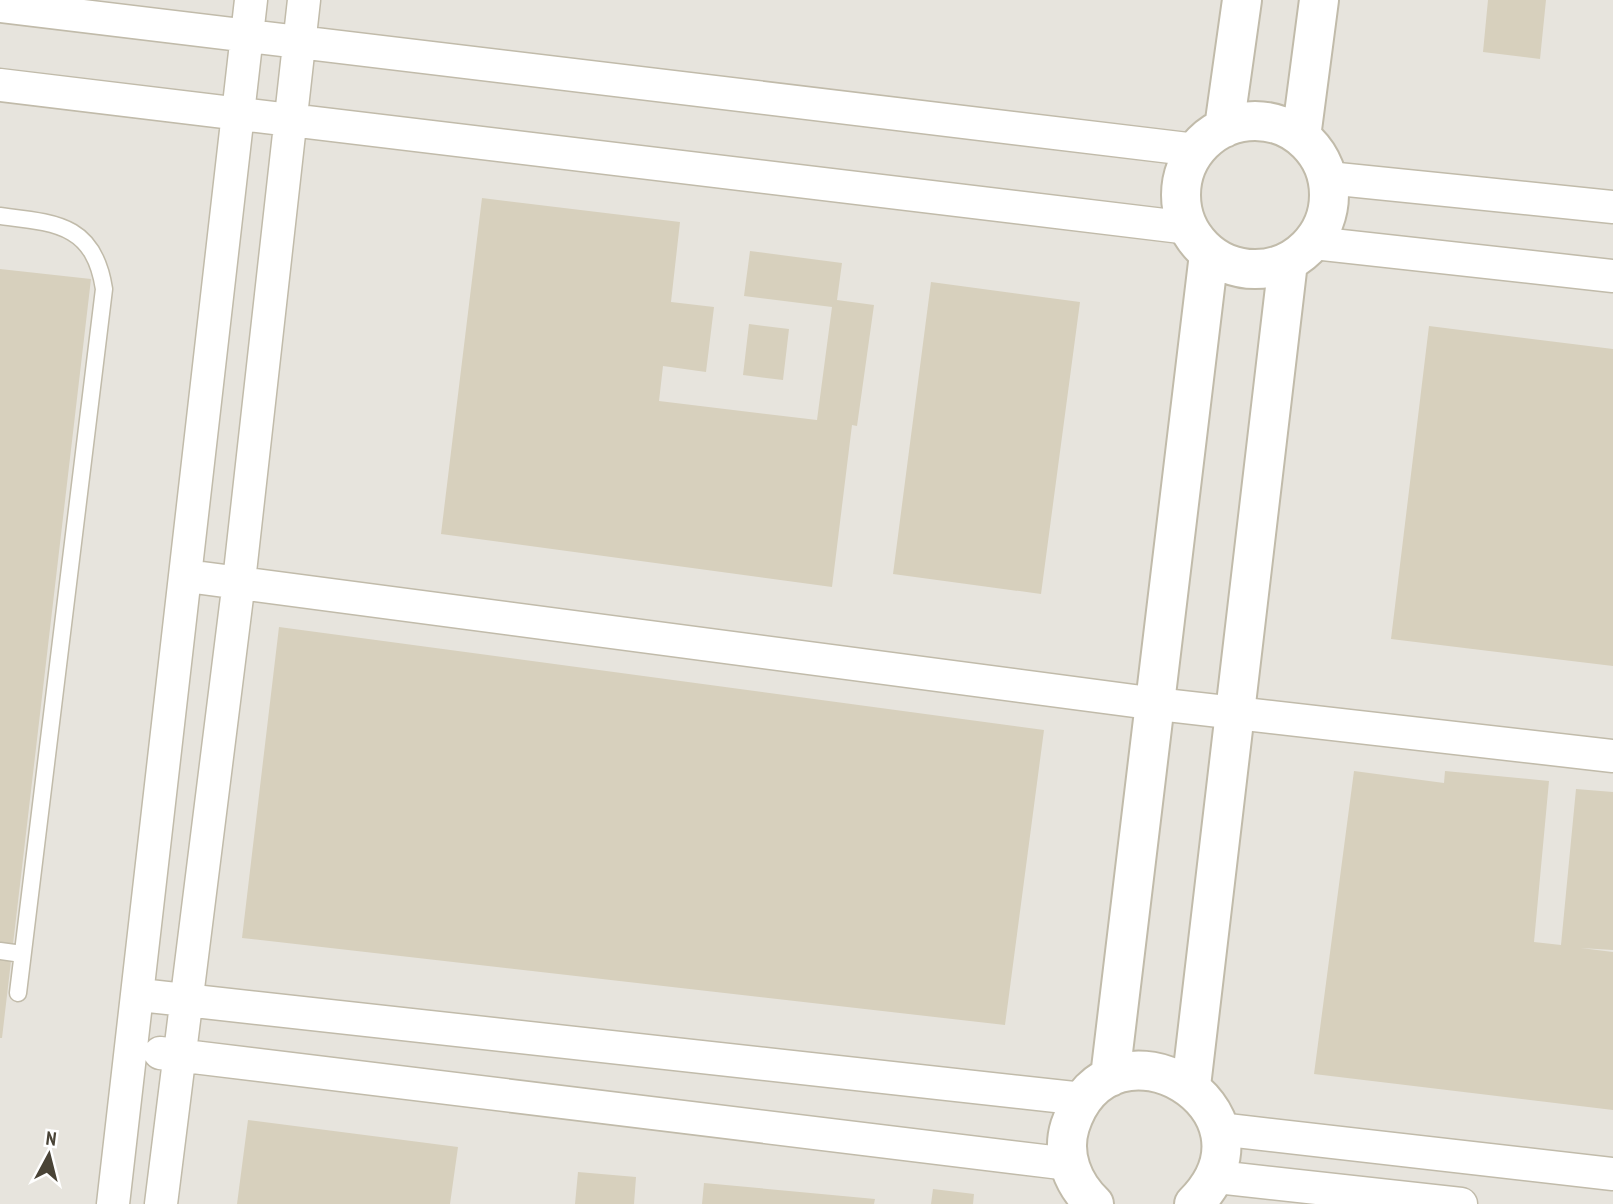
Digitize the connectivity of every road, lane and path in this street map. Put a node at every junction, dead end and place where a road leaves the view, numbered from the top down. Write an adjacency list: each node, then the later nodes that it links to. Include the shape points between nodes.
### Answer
1 (251, 0): 6 (street)
2 (304, 0): 7 (street)
3 (1242, 0): 12 (street)
4 (1319, 0): 11 (street)
5 (0, 6): 6 (street)
6 (246, 36): 7 (street); 9 (street)
7 (299, 41): 10 (street); 12 (street)
8 (0, 85): 9 (street)
9 (239, 114): 10 (street); 19 (street)
10 (290, 120): 16 (street); 20 (street)
11 (1301, 137): 12 (street, via 1271,123 1238,123); 13 (street)
12 (1210, 139): 16 (street, via 1188,164 1181,188 1183,212)
13 (1328, 178): 14 (street); 17 (street, via 1328,211)
14 (1613, 207)
15 (0, 216): 25 (lane, via 58,223 76,233 93,250 104,289)
16 (1199, 241): 17 (street, via 1231,265 1256,270); 21 (street)
17 (1301, 252): 18 (street); 22 (street)
18 (1613, 276)
19 (187, 576): 20 (street); 27 (street)
20 (239, 581): 21 (street); 28 (street)
21 (1157, 704): 22 (street); 32 (street)
22 (1235, 713): 23 (street); 31 (street)
23 (1613, 756)
24 (0, 951): 25 (lane)
25 (23, 954): 26 (lane)
26 (18, 993)
27 (140, 995): 28 (street); 29 (street)
28 (187, 1000): 30 (street); 32 (street)
29 (133, 1050): 30 (street); 37 (street)
30 (180, 1056): 34 (street); 38 (street)
31 (1191, 1086): 32 (street, via 1160,1072 1126,1072); 33 (street, via 1208,1105)
32 (1096, 1088): 34 (street, via 1069,1130)
33 (1219, 1129): 35 (street); 36 (street, via 1221,1146)
34 (1069, 1164): 39 (street, via 1075,1181)
35 (1613, 1174)
36 (1205, 1191): 40 (street)
37 (113, 1204)
38 (161, 1204)
39 (1094, 1204)
40 (1461, 1204)

